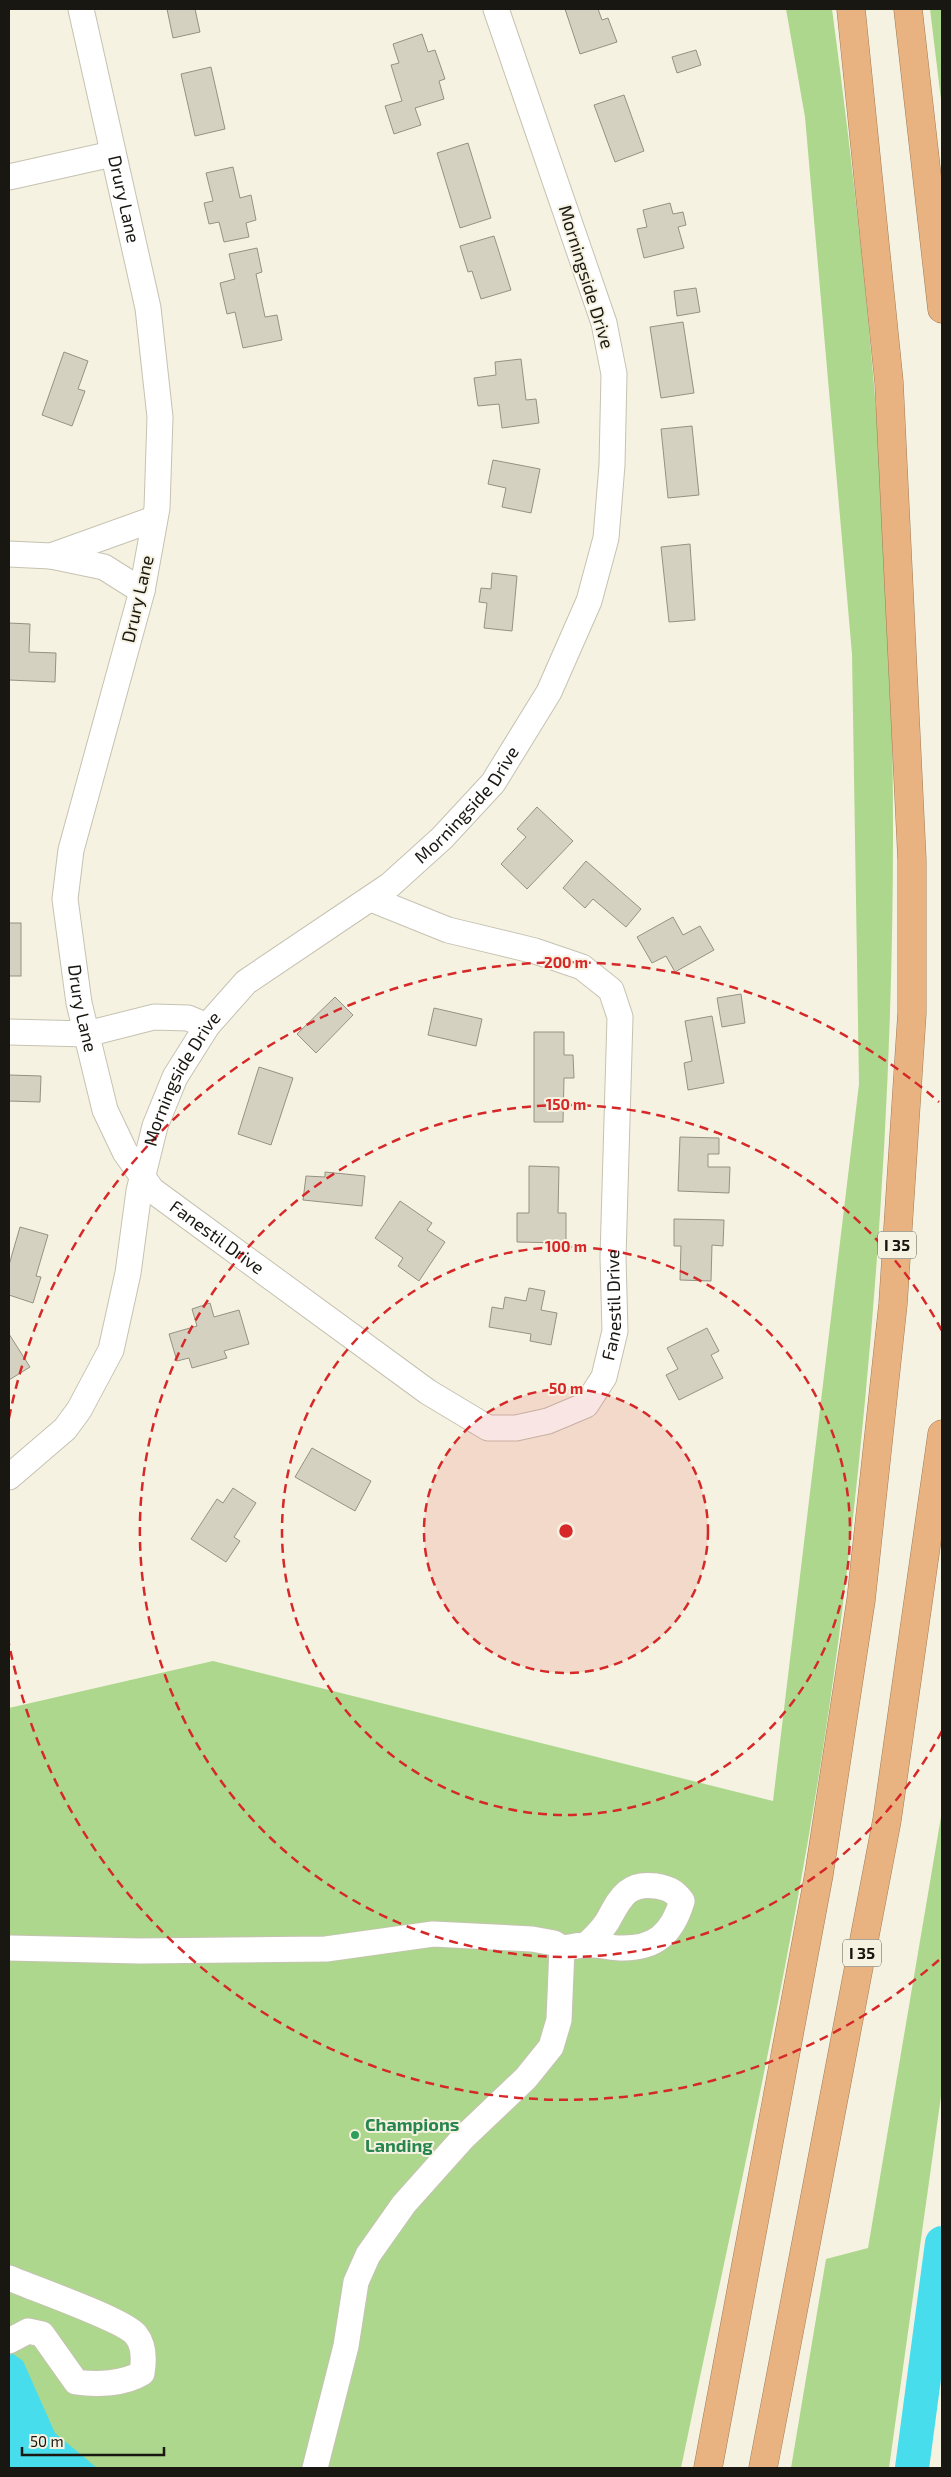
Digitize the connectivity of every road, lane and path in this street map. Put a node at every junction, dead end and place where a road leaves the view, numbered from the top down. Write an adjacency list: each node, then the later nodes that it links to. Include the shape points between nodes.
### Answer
1 (81, 9): 5 (street, Drury Lane)
2 (496, 9): 12 (street, Morningside Drive, via 604,324 614,374 606,538 589,601 549,692 493,783 442,838)
3 (850, 9): 23 (highway, I 35, via 889,382 912,860 912,1012 893,1304 860,1600 820,1874)
4 (908, 9): 7 (highway)
5 (112, 154): 6 (street); 8 (street, Drury Lane, via 148,308 160,417)
6 (9, 177)
7 (942, 309)
8 (154, 519): 10 (street); 11 (street, Drury Lane)
9 (9, 554): 10 (street)
10 (50, 556): 11 (street, via 104,567)
11 (142, 591): 15 (street, Drury Lane, via 71,850 65,899 79,1003)
12 (371, 898): 13 (street, Morningside Drive, via 246,982); 16 (street, Fanestil Drive, via 448,930 535,951 582,967 611,990 620,1017 613,1257 615,1331 604,1378 586,1405 548,1421 516,1428 488,1428 428,1392 152,1190)
13 (207, 1026): 15 (street, via 188,1018 154,1017); 16 (street, Morningside Drive, via 174,1077 154,1126)
14 (9, 1032): 15 (street)
15 (87, 1034): 16 (street, Drury Lane, via 105,1110 125,1152)
16 (142, 1176): 18 (street, Morningside Drive, via 128,1273 111,1350 79,1410 65,1429)
17 (942, 1434): 24 (highway, I 35, via 887,1820)
18 (9, 1477)
19 (9, 1948): 22 (street, via 140,1951 326,1949 433,1934 532,1939 574,1946 551,2047 526,2078 463,2138 410,2197 368,2255 356,2282 346,2346)
20 (9, 2278): 21 (street, via 118,2323 136,2335 144,2358 142,2372 132,2379 92,2384 76,2382 42,2334 28,2331)
21 (9, 2341)
22 (315, 2468)
23 (708, 2468)
24 (763, 2468)

